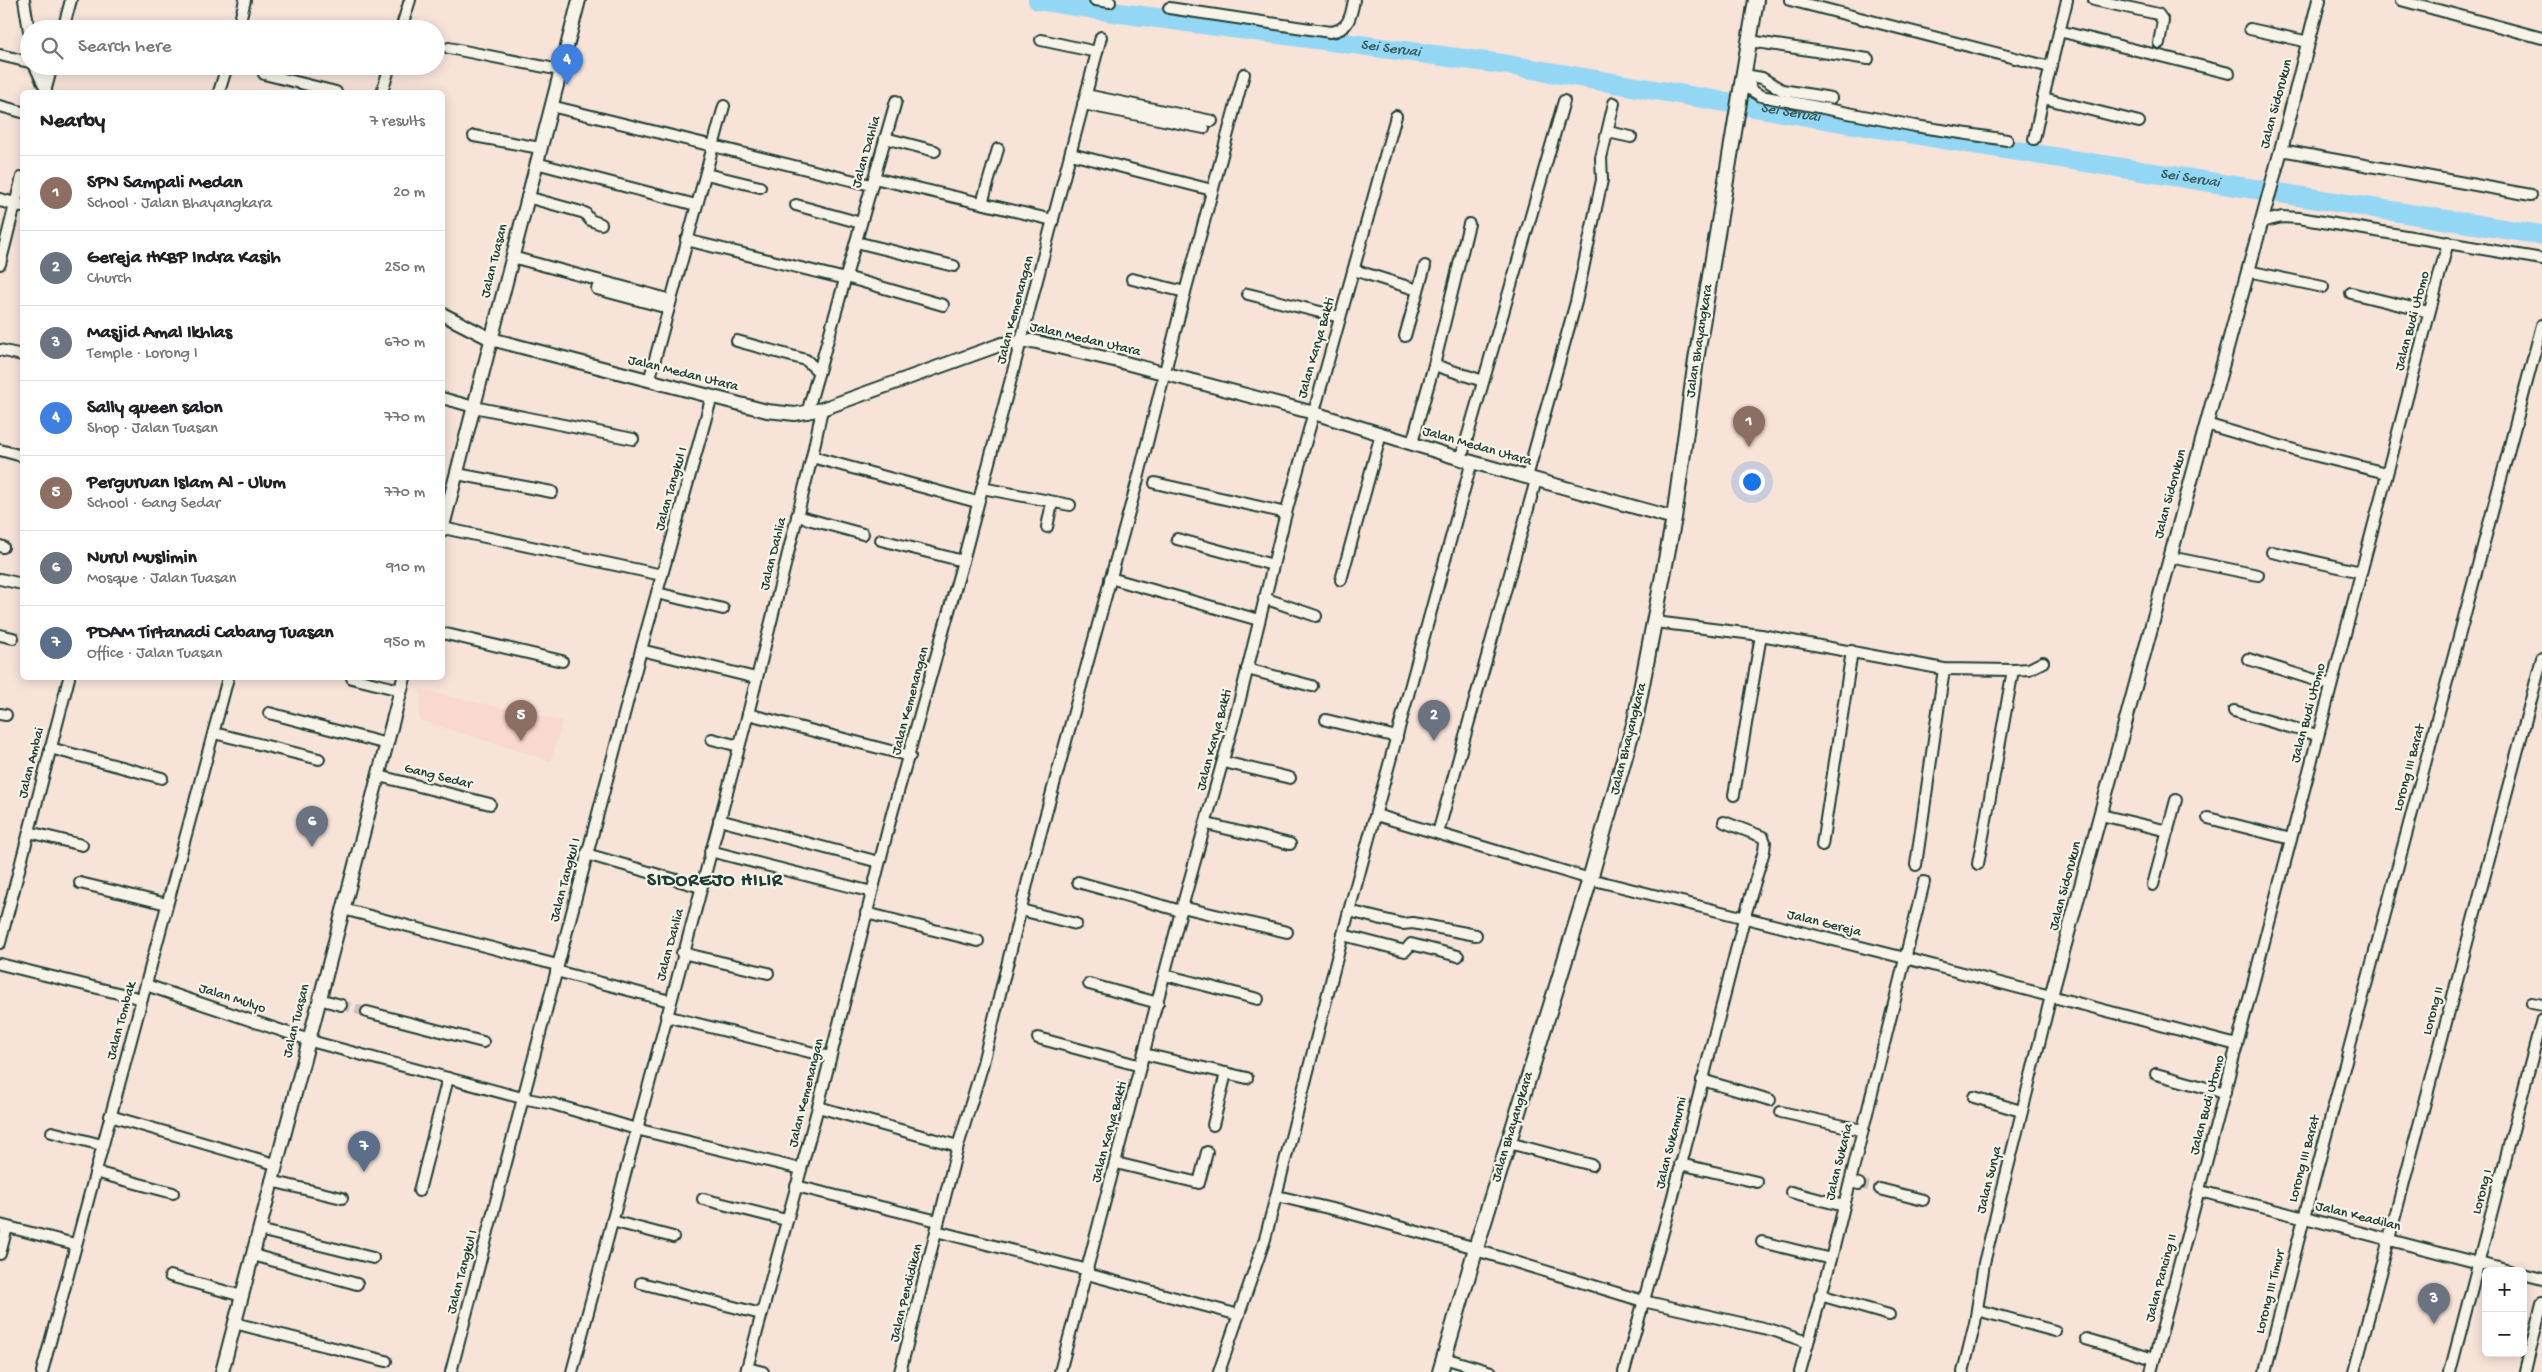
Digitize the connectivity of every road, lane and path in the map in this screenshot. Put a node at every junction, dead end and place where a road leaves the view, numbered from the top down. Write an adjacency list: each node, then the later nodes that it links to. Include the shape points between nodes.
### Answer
1 (24, 0): 16 (street)
2 (71, 0): 17 (street)
3 (245, 0): 18 (street)
4 (410, 0): 19 (street)
5 (579, 0): 34 (street, Jalan Tuasan)
6 (1095, 0): 14 (street)
7 (1354, 0): 15 (street, via 1348,24 1339,31 1330,32)
8 (1756, 0): 25 (main road, Jalan Bhayangkara)
9 (1790, 0): 33 (street)
10 (2067, 0): 21 (street)
11 (2094, 0): 27 (street, via 2158,14 2163,21)
12 (2319, 0): 26 (street, Jalan Sidorukun)
13 (2401, 0): 23 (street)
14 (1110, 2)
15 (1169, 8)
16 (27, 20)
17 (65, 20)
18 (240, 20)
19 (404, 20)
20 (2250, 29): 26 (street)
21 (2059, 30): 33 (street); 35 (street)
22 (1102, 37): 29 (street, Jalan Kemenangan)
23 (2542, 38)
24 (1041, 40): 29 (street)
25 (1750, 41): 31 (street); 42 (main road, Jalan Bhayangkara)
26 (2309, 42): 70 (street, Jalan Sidorukun)
27 (2159, 43)
28 (450, 48): 34 (street)
29 (1098, 52): 50 (street, Jalan Kemenangan)
30 (0, 55): 32 (street)
31 (1868, 59)
32 (20, 60)
33 (2050, 66): 49 (street)
34 (560, 70): 55 (street, Jalan Tuasan)
35 (2229, 73)
36 (1244, 74): 77 (street)
37 (39, 75): 43 (street)
38 (50, 75): 44 (street)
39 (224, 75): 45 (street)
40 (268, 75): 46 (street)
41 (387, 75): 47 (street)
42 (1744, 80): 48 (street, via 1762,78 1782,90); 66 (street, via 1761,96); 151 (main road, Jalan Bhayangkara, via 1696,360)
43 (46, 90)
44 (46, 90)
45 (220, 90)
46 (328, 90)
47 (383, 90)
48 (1831, 98)
49 (2043, 98): 59 (street); 65 (street)
50 (1084, 100): 60 (street); 72 (street, Jalan Kemenangan)
51 (896, 101): 64 (street, Jalan Dahlia)
52 (1564, 101): 125 (street)
53 (1614, 103): 61 (street)
54 (0, 106): 57 (street)
55 (550, 106): 67 (street); 68 (street, Jalan Tuasan)
56 (724, 106): 67 (street)
57 (20, 111)
58 (1396, 116): 98 (street, Jalan Karya Bakti)
59 (2139, 122)
60 (1208, 124)
61 (1608, 132): 63 (street); 142 (street, via 1601,158 1602,180 1576,302)
62 (474, 136): 68 (street)
63 (1632, 137)
64 (885, 138): 71 (street); 75 (street, Jalan Dahlia)
65 (2034, 139)
66 (2007, 140)
67 (714, 145): 74 (street); 75 (street)
68 (540, 148): 73 (street, Jalan Tuasan)
69 (998, 149): 81 (street)
70 (2281, 150): 78 (street); 85 (street, Jalan Sidorukun)
71 (935, 151)
72 (1071, 154): 77 (street); 86 (street, Jalan Kemenangan)
73 (536, 163): 79 (street, Jalan Tuasan); 83 (street)
74 (706, 174): 76 (street); 83 (street)
75 (873, 181): 81 (street); 87 (street, Jalan Dahlia)
76 (760, 187)
77 (1212, 190): 105 (street)
78 (2531, 195)
79 (527, 197): 88 (street, via 585,213 590,220); 93 (street, Jalan Tuasan)
80 (0, 200): 82 (street)
81 (982, 203): 86 (street)
82 (19, 205): 95 (street)
83 (696, 205): 90 (street)
84 (796, 205): 87 (street)
85 (2262, 219): 92 (street, via 2290,217); 99 (street, Jalan Sidorukun)
86 (1053, 220): 117 (street, Jalan Kemenangan)
87 (861, 223): 91 (street, Jalan Dahlia)
88 (600, 224)
89 (1469, 224): 121 (street)
90 (686, 240): 100 (street); 110 (street)
91 (856, 242): 96 (street); 100 (street, Jalan Dahlia)
92 (2448, 242): 94 (street); 111 (street, Jalan Budi Utomo)
93 (512, 257): 108 (street); 116 (street, Jalan Tuasan)
94 (2542, 259)
95 (0, 264)
96 (954, 266)
97 (1425, 266): 104 (street)
98 (1354, 270): 104 (street); 113 (street, Jalan Karya Bakti)
99 (2248, 271): 102 (street); 132 (street, Jalan Sidorukun)
100 (846, 278): 109 (street); 122 (street, Jalan Dahlia)
101 (1132, 279): 105 (street)
102 (2323, 287)
103 (598, 288): 110 (street)
104 (1418, 290): 115 (street)
105 (1185, 292): 123 (street)
106 (2351, 293): 111 (street)
107 (1248, 294): 113 (street)
108 (664, 298)
109 (943, 305)
110 (668, 308): 124 (street)
111 (2429, 312): 140 (street, Jalan Budi Utomo)
112 (445, 316): 116 (street, Jalan Medan Utara)
113 (1340, 317): 131 (street, Jalan Karya Bakti)
114 (2542, 324): 319 (street, Lorong III Barat)
115 (1405, 336)
116 (491, 339): 124 (street, Jalan Medan Utara); 128 (street, Jalan Tuasan)
117 (1023, 340): 123 (street, Jalan Medan Utara, via 1071,349); 129 (street, Jalan Medan Utara, via 1002,344); 144 (street, Jalan Kemenangan)
118 (737, 341): 122 (street, via 806,360)
119 (0, 350): 120 (street)
120 (20, 355)
121 (1434, 365): 125 (street); 135 (street)
122 (818, 371): 130 (street, Jalan Dahlia)
123 (1164, 374): 131 (street, Jalan Medan Utara); 165 (street)
124 (649, 381): 126 (street, Jalan Medan Utara)
125 (1483, 381): 139 (street)
126 (712, 396): 130 (street, Jalan Medan Utara, via 767,411); 163 (street, Jalan Tangkul I)
127 (445, 399): 128 (street)
128 (474, 408): 134 (street); 141 (street, Jalan Tuasan)
129 (822, 409): 130 (street, Jalan Medan Utara); 138 (street, Jalan Dahlia)
130 (807, 413)
131 (1314, 413): 133 (street, Jalan Medan Utara); 149 (street, Jalan Karya Bakti)
132 (2206, 424): 140 (street); 159 (street, Jalan Sidorukun)
133 (1381, 434): 135 (street, Jalan Medan Utara); 167 (street)
134 (633, 438)
135 (1412, 443): 139 (street, Jalan Medan Utara)
136 (0, 450): 137 (street)
137 (20, 455)
138 (812, 457): 146 (street); 150 (street, Jalan Dahlia)
139 (1466, 460): 142 (street, Jalan Medan Utara); 201 (street)
140 (2386, 473): 162 (street, Jalan Budi Utomo)
141 (457, 474): 145 (street); 152 (street, Jalan Tuasan)
142 (1532, 479): 151 (street, Jalan Medan Utara); 223 (street)
143 (1155, 483): 149 (street)
144 (982, 488): 146 (street, Jalan Kemenangan); 147 (street)
145 (552, 492)
146 (977, 502): 160 (street, Jalan Kemenangan)
147 (1052, 503): 148 (street); 153 (street)
148 (1070, 505)
149 (1286, 514): 161 (street, Jalan Karya Bakti)
150 (798, 516): 155 (street); 188 (street, Jalan Dahlia)
151 (1674, 518): 174 (main road, Jalan Bhayangkara)
152 (445, 521)
153 (1047, 528)
154 (445, 529): 163 (street)
155 (863, 534)
156 (881, 540): 160 (street)
157 (1178, 540): 161 (street)
158 (2272, 552): 162 (street)
159 (2170, 557): 164 (street); 216 (street, Jalan Sidorukun)
160 (963, 561): 206 (street, Jalan Kemenangan)
161 (1273, 565): 170 (street, Jalan Karya Bakti)
162 (2361, 572): 193 (street, Jalan Budi Utomo)
163 (662, 575): 169 (street, Jalan Tangkul I)
164 (2258, 575)
165 (1110, 578): 173 (street); 243 (street)
166 (0, 579): 168 (street)
167 (1341, 580)
168 (20, 584)
169 (656, 593): 171 (street); 179 (street, Jalan Tangkul I)
170 (1264, 598): 172 (street); 173 (street, Jalan Karya Bakti)
171 (723, 609)
172 (1316, 616)
173 (1259, 620): 186 (street, Jalan Karya Bakti)
174 (1655, 622): 177 (street); 233 (main road, Jalan Bhayangkara, via 1627,755)
175 (445, 634): 183 (street)
176 (0, 635): 178 (street)
177 (1761, 635): 180 (street); 212 (street)
178 (13, 638)
179 (641, 650): 188 (street); 229 (street, Jalan Tangkul I)
180 (1852, 652): 185 (street); 227 (street)
181 (2542, 658): 326 (street, Lorong II)
182 (2248, 659): 193 (street)
183 (562, 661)
184 (2043, 662): 187 (street, via 2029,669)
185 (1944, 668): 187 (street); 232 (street)
186 (1247, 669): 194 (street); 208 (street, Jalan Karya Bakti)
187 (2013, 670): 231 (street)
188 (756, 678): 197 (street, Jalan Dahlia)
189 (68, 680): 205 (street, Jalan Ambai)
190 (227, 680): 199 (street, Jalan Tombak)
191 (369, 680): 192 (street)
192 (402, 684): 203 (street, Jalan Tuasan)
193 (2331, 685): 200 (street, Jalan Budi Utomo)
194 (1312, 686)
195 (2234, 711): 200 (street)
196 (269, 713): 203 (street)
197 (748, 714): 204 (street, Jalan Dahlia); 206 (street)
198 (1326, 720): 201 (street)
199 (214, 733): 207 (street); 240 (street, Jalan Tombak)
200 (2318, 735): 224 (street, Jalan Budi Utomo)
201 (1397, 737): 215 (street)
202 (712, 739): 204 (street)
203 (387, 744): 209 (street, Jalan Tuasan)
204 (739, 746): 218 (street, Jalan Dahlia)
205 (50, 748): 210 (street); 222 (street, Jalan Ambai)
206 (910, 756): 230 (street, Jalan Kemenangan)
207 (319, 759)
208 (1224, 762): 211 (street); 220 (street, Jalan Karya Bakti)
209 (379, 776): 214 (street, Gang Sedar); 241 (street, Jalan Tuasan)
210 (162, 778)
211 (1290, 778)
212 (1734, 795)
213 (2176, 800): 221 (street)
214 (490, 804)
215 (1376, 815): 223 (street, Jalan Gereja); 244 (street)
216 (2101, 815): 221 (street); 262 (street, Jalan Sidorukun)
217 (2208, 818): 224 (street)
218 (719, 820): 228 (street, Jalan Dahlia); 230 (street)
219 (1724, 822): 246 (street, Jalan Sukamurni, via 1759,834 1765,842)
220 (1207, 824): 225 (street); 242 (street, Jalan Karya Bakti)
221 (2168, 831): 237 (street)
222 (29, 832): 226 (street); 252 (street, Jalan Ambai)
223 (1438, 833): 233 (street, Jalan Gereja)
224 (2291, 839): 275 (street, Jalan Budi Utomo)
225 (1290, 844)
226 (82, 845)
227 (1822, 845)
228 (710, 851): 238 (street, Jalan Dahlia); 239 (street)
229 (586, 854): 238 (street); 257 (street, Jalan Tangkul I)
230 (880, 862): 239 (street, Jalan Kemenangan)
231 (1978, 864)
232 (1916, 865)
233 (1590, 879): 246 (street, Jalan Gereja); 296 (main road, Jalan Bhayangkara)
234 (1078, 882): 242 (street)
235 (1924, 882): 255 (street, Jalan Sukaria)
236 (80, 883): 240 (street)
237 (2153, 885)
238 (701, 887): 253 (street, Jalan Dahlia)
239 (872, 892): 245 (street, Jalan Kemenangan)
240 (167, 904): 261 (street, Jalan Tombak)
241 (343, 909): 257 (street); 264 (street, Jalan Tuasan)
242 (1182, 909): 248 (street); 259 (street, Jalan Karya Bakti)
243 (1021, 910): 247 (street); 298 (street, via 982,1067)
244 (1349, 911): 249 (street, via 1402,924); 250 (street)
245 (866, 913): 251 (street); 277 (street, Jalan Kemenangan)
246 (1744, 919): 255 (street, Jalan Gereja); 283 (street, Jalan Sukamurni)
247 (1076, 924)
248 (1287, 932)
249 (1476, 934)
250 (1343, 935): 254 (street, via 1405,951 1410,944); 314 (street)
251 (978, 941)
252 (0, 943)
253 (682, 953): 258 (street); 266 (street, Jalan Dahlia)
254 (1458, 956)
255 (1905, 958): 262 (street, Jalan Gereja); 294 (street, Jalan Sukaria)
256 (0, 964): 263 (street)
257 (556, 968): 266 (street); 286 (street, Jalan Tangkul I)
258 (768, 973)
259 (1164, 975): 265 (street); 267 (street, Jalan Karya Bakti)
260 (1089, 984): 267 (street)
261 (146, 985): 263 (street, Jalan Tombak); 273 (street, Jalan Mulyo)
262 (2051, 996): 275 (street, Jalan Gereja); 290 (street, Jalan Surya)
263 (142, 999): 291 (street, Jalan Tombak)
264 (319, 999): 268 (street); 273 (street, Jalan Tuasan)
265 (1258, 999)
266 (670, 1001): 270 (street, Jalan Dahlia)
267 (1158, 1003): 276 (street, Jalan Karya Bakti)
268 (341, 1005)
269 (367, 1012): 274 (street)
270 (666, 1016): 277 (street); 293 (street, Jalan Dahlia)
271 (2542, 1019): 334 (street, Lorong I)
272 (1038, 1038): 278 (street)
273 (309, 1040): 281 (street, Jalan Mulyo); 301 (street, Jalan Tuasan)
274 (484, 1042)
275 (2238, 1045): 284 (street, Jalan Budi Utomo)
276 (1144, 1054): 278 (street, Jalan Karya Bakti); 279 (street)
277 (830, 1057): 288 (street, Jalan Kemenangan)
278 (1141, 1066): 300 (street, Jalan Karya Bakti)
279 (1226, 1073): 282 (street); 292 (street)
280 (2156, 1074): 284 (street)
281 (448, 1078): 286 (street, Jalan Mulyo); 310 (street)
282 (1247, 1078)
283 (1702, 1080): 287 (street); 302 (street, Jalan Sukamurni)
284 (2225, 1093): 311 (street, Jalan Budi Utomo)
285 (1974, 1096): 290 (street)
286 (522, 1098): 293 (street, Jalan Mulyo); 360 (street, Jalan Tangkul I)
287 (1770, 1100)
288 (818, 1107): 298 (street); 304 (street, Jalan Kemenangan)
289 (1781, 1112): 294 (street)
290 (2021, 1112): 346 (street, Jalan Surya, via 1984,1263)
291 (110, 1116): 297 (street, Jalan Tombak); 301 (street)
292 (1213, 1125)
293 (636, 1129): 304 (street, Jalan Mulyo); 321 (street, Jalan Dahlia)
294 (1862, 1130): 318 (street, Jalan Sukaria, via 1854,1183)
295 (52, 1132): 297 (street)
296 (1509, 1143): 303 (street); 329 (main road, Jalan Bhayangkara)
297 (102, 1145): 305 (street, Jalan Tombak)
298 (958, 1146): 323 (street)
299 (1207, 1152): 300 (street, via 1199,1184)
300 (1116, 1163): 336 (street, Jalan Karya Bakti)
301 (275, 1164): 306 (street, Jalan Tuasan)
302 (1680, 1164): 307 (street); 344 (street, Jalan Sukamurni)
303 (1592, 1165)
304 (801, 1170): 308 (street, Jalan Kemenangan)
305 (95, 1172): 313 (street); 328 (street, Jalan Tombak)
306 (271, 1181): 315 (street); 324 (street, Jalan Tuasan)
307 (1757, 1182)
308 (796, 1186): 320 (street, Jalan Kemenangan); 323 (street)
309 (1880, 1189): 317 (street)
310 (419, 1190)
311 (2200, 1191): 319 (street, Jalan Keadilan); 355 (street, Jalan Pancing II)
312 (1792, 1192): 318 (street)
313 (172, 1193)
314 (1276, 1196): 329 (street); 348 (street)
315 (342, 1198)
316 (704, 1199): 320 (street)
317 (1923, 1200)
318 (1844, 1206): 333 (street, Jalan Sukaria)
319 (2304, 1218): 326 (street, Jalan Keadilan); 372 (street, Lorong III Timur)
320 (786, 1220): 347 (street, Jalan Kemenangan)
321 (612, 1221): 325 (street); 361 (street, Jalan Dahlia)
322 (4, 1226): 328 (street); 330 (street)
323 (937, 1226): 336 (street); 363 (street, Jalan Pendidikan)
324 (259, 1230): 331 (street, Jalan Tuasan); 332 (street)
325 (673, 1237)
326 (2388, 1239): 334 (street, Jalan Keadilan); 373 (street, Lorong II)
327 (1762, 1242): 333 (street)
328 (75, 1244): 358 (street, Jalan Tombak)
329 (1476, 1249): 344 (street); 354 (main road, Jalan Bhayangkara)
330 (0, 1254)
331 (253, 1255): 341 (street); 343 (street, Jalan Tuasan)
332 (373, 1258)
333 (1831, 1259): 342 (street, Jalan Sukaria)
334 (2478, 1263): 335 (street, Jalan Keadilan); 374 (street, Lorong I)
335 (2494, 1267)
336 (1088, 1272): 348 (street); 364 (street, Jalan Karya Bakti)
337 (2527, 1275): 339 (street)
338 (170, 1276): 343 (street)
339 (2542, 1279)
340 (642, 1283): 347 (street)
341 (357, 1284)
342 (1820, 1295): 349 (street); 353 (street, Jalan Sukaria)
343 (242, 1296): 350 (street, Jalan Tuasan)
344 (1644, 1302): 353 (street, via 1772,1330); 368 (street, Jalan Sukamurni)
345 (2542, 1302): 375 (street)
346 (1977, 1310): 351 (street); 370 (street, Jalan Surya)
347 (761, 1314): 357 (street, Jalan Kemenangan)
348 (1239, 1314): 365 (street)
349 (1889, 1315)
350 (234, 1323): 356 (street); 359 (street, Jalan Tuasan)
351 (2055, 1331)
352 (2086, 1339): 355 (street)
353 (1807, 1342): 369 (street, Jalan Sukaria)
354 (1444, 1358): 366 (main road, Jalan Bhayangkara); 367 (street)
355 (2154, 1359): 371 (street, Jalan Pancing II)
356 (386, 1361)
357 (747, 1370): 362 (street)
358 (42, 1372)
359 (222, 1372)
360 (451, 1372)
361 (572, 1372)
362 (763, 1372)
363 (900, 1372)
364 (1060, 1372)
365 (1219, 1372)
366 (1440, 1372)
367 (1491, 1372)
368 (1624, 1372)
369 (1800, 1372)
370 (1963, 1372)
371 (2150, 1372)
372 (2265, 1372)
373 (2354, 1372)
374 (2450, 1372)
375 (2525, 1372)

